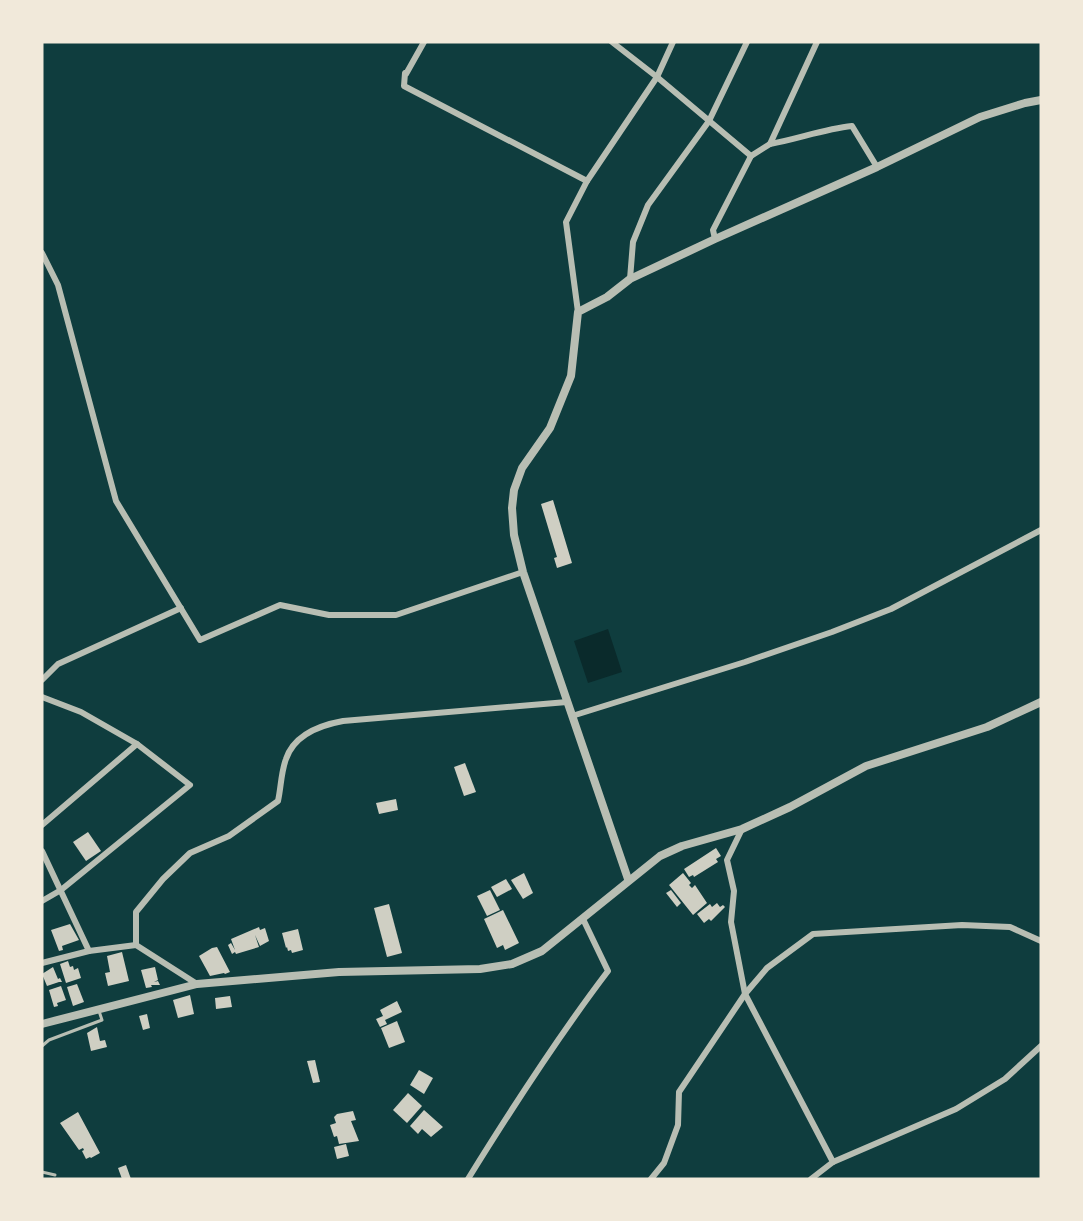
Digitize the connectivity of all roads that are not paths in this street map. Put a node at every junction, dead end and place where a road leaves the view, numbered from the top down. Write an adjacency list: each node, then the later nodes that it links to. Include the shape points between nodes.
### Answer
1 (424, 42): 12 (street, via 405,73 404,86)
2 (612, 42): 6 (street)
3 (673, 42): 6 (street)
4 (747, 42): 8 (street)
5 (817, 42): 9 (street)
6 (657, 77): 8 (street); 12 (street)
7 (1041, 100): 11 (street, via 980,117)
8 (709, 120): 10 (street); 15 (street, via 648,205 633,242)
9 (770, 144): 10 (street); 11 (street, via 852,126)
10 (751, 156): 13 (street, via 713,230)
11 (877, 167): 13 (street)
12 (587, 181): 16 (street, via 566,222)
13 (715, 238): 15 (street)
14 (42, 253): 19 (street, via 58,285 116,501)
15 (630, 279): 16 (street, via 608,297)
16 (578, 312): 18 (street, via 571,376 550,428 522,468 514,490 514,535)
17 (1041, 530): 24 (street, via 891,609 745,662)
18 (523, 572): 19 (street, via 396,615 329,615 280,605 200,640); 22 (street)
19 (181, 608): 20 (street, via 58,664)
20 (42, 680)
21 (42, 697): 25 (street, via 81,711)
22 (567, 702): 24 (street); 34 (street, via 323,724 293,745 286,758 278,801 230,836 190,853 136,912)
23 (1041, 702): 27 (street, via 987,727 866,766)
24 (572, 716): 29 (street)
25 (137, 744): 26 (street); 30 (street, via 190,785)
26 (42, 825)
27 (742, 829): 29 (street, via 682,846); 38 (street, via 727,860 734,891 732,922)
28 (42, 851): 30 (street)
29 (628, 879): 32 (street)
30 (61, 890): 31 (street); 35 (street)
31 (42, 901)
32 (583, 919): 37 (street, via 542,951 512,964); 46 (street, via 608,971 519,1096)
33 (1041, 941): 38 (street, via 1010,927 962,925 813,934 767,968)
34 (136, 945): 35 (street); 37 (street)
35 (89, 951): 36 (street)
36 (42, 963)
37 (197, 984): 39 (street)
38 (745, 994): 43 (street); 47 (street, via 680,1092 678,1125 664,1163)
39 (99, 1009): 40 (street); 41 (lane, via 102,1020)
40 (42, 1024)
41 (42, 1046)
42 (1041, 1046): 43 (street, via 1005,1079 956,1109)
43 (833, 1162): 48 (street)
44 (42, 1172): 45 (lane)
45 (55, 1175)
46 (468, 1179)
47 (651, 1179)
48 (811, 1179)

